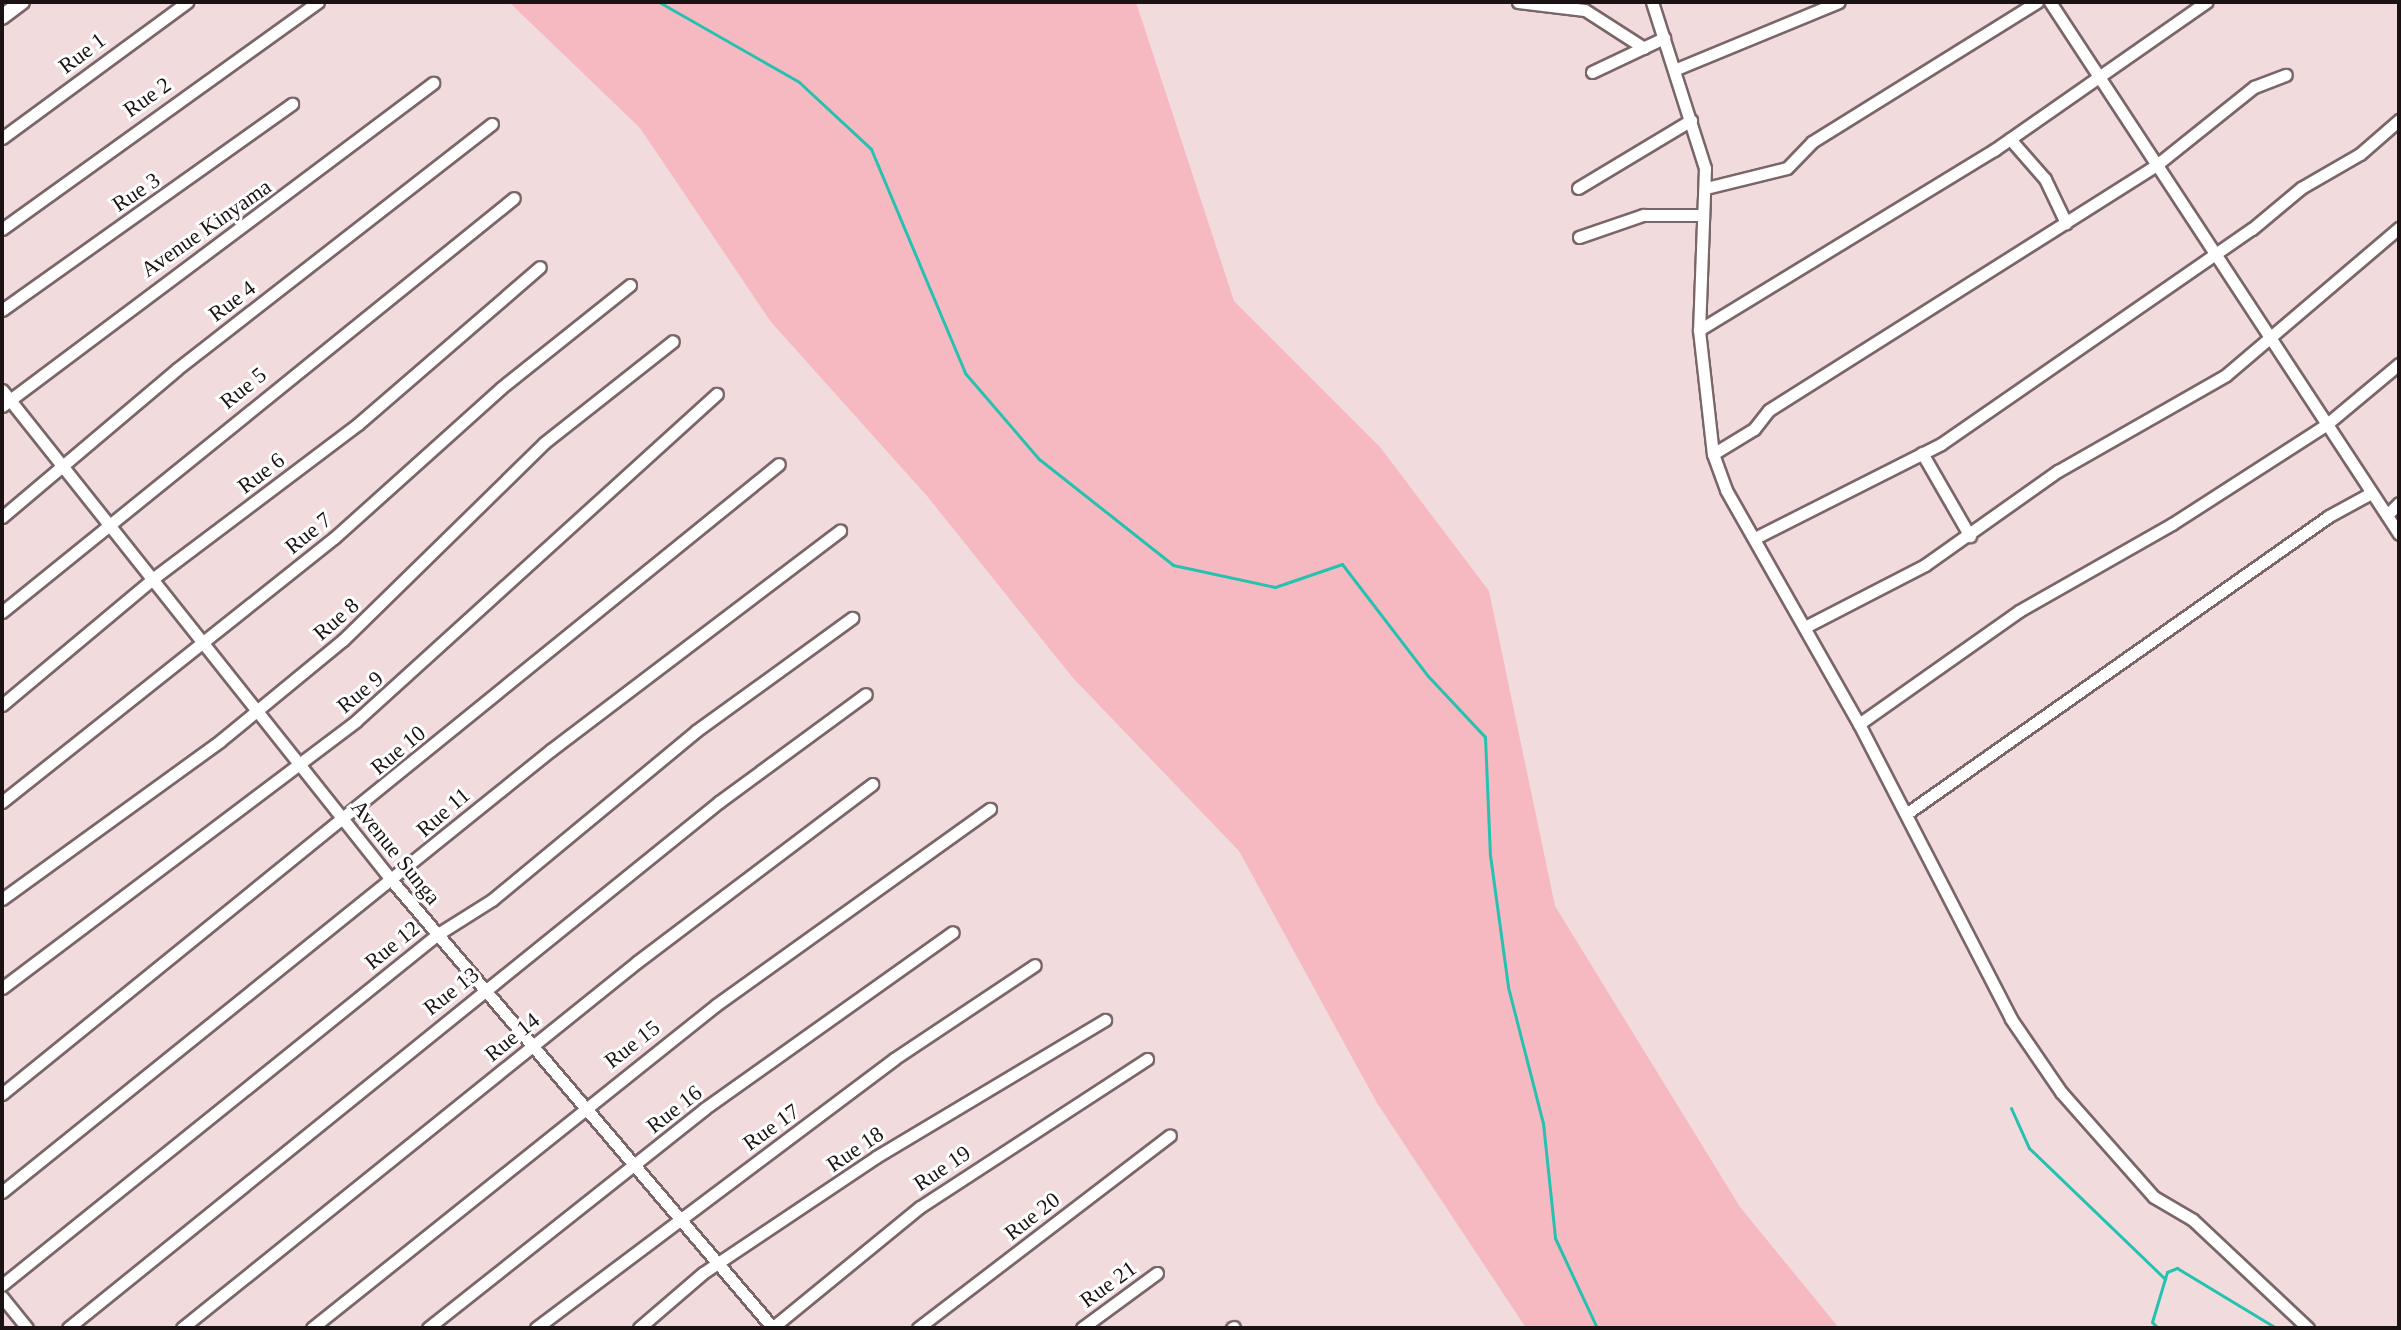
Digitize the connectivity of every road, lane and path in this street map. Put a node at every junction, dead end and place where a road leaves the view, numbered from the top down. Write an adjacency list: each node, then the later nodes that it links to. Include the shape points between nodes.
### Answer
1 (22, 2): 10 (street)
2 (187, 2): 22 (street, Rue 1)
3 (318, 2): 31 (street, Rue 2)
4 (1518, 2): 12 (street, via 1585,10)
5 (1652, 2): 11 (street)
6 (1839, 2): 13 (street)
7 (2037, 2): 26 (street, via 1812,142 1787,168)
8 (2050, 2): 16 (street)
9 (2206, 2): 16 (street)
10 (2, 17)
11 (1664, 38): 12 (street); 13 (street)
12 (1644, 48): 14 (street)
13 (1674, 70): 19 (street)
14 (1592, 72)
15 (2286, 75): 24 (street, via 2254,87)
16 (2096, 80): 23 (street); 24 (street)
17 (433, 83): 42 (street, Avenue Kinyama)
18 (292, 104): 36 (street, Rue 3)
19 (1691, 120): 25 (street); 26 (street)
20 (2399, 120): 33 (street)
21 (492, 124): 47 (street, Rue 4, via 199,351)
22 (2, 138)
23 (2010, 139): 29 (street, via 2045,179); 37 (street)
24 (2159, 163): 29 (street); 33 (street)
25 (1578, 188)
26 (1706, 188): 28 (street)
27 (514, 198): 52 (street, Rue 5)
28 (1702, 215): 32 (street, via 1643,215); 37 (street)
29 (2066, 223): 45 (street, via 1769,410 1754,429)
30 (2399, 228): 38 (street)
31 (2, 229)
32 (1579, 237)
33 (2214, 255): 38 (street); 44 (street)
34 (540, 267): 57 (street, Rue 6, via 358,424)
35 (630, 285): 61 (street, Rue 7)
36 (2, 310)
37 (1699, 330): 45 (street)
38 (2271, 338): 43 (street); 55 (street, via 2213,383 2058,471)
39 (673, 341): 64 (street, Rue 8, via 544,443 374,612)
40 (2399, 364): 43 (street)
41 (717, 394): 66 (street, Rue 9, via 412,674)
42 (5, 399): 47 (street, Avenue Sunga)
43 (2327, 424): 48 (street); 65 (street, via 2172,524 2019,611)
44 (1922, 453): 55 (street); 56 (street)
45 (1713, 454): 56 (street)
46 (779, 464): 71 (street, Rue 10)
47 (62, 467): 51 (street, Rue 4); 52 (street, Avenue Sunga)
48 (2371, 493): 50 (street); 70 (street, via 2329,516)
49 (2399, 503): 50 (street)
50 (2387, 515): 54 (street)
51 (2, 517)
52 (111, 522): 57 (street, Avenue Sunga); 58 (street, Rue 5)
53 (840, 531): 72 (street, Rue 11, via 551,750)
54 (2399, 534)
55 (1970, 536): 60 (street)
56 (1755, 538): 60 (street)
57 (155, 577): 61 (street, Avenue Sunga); 63 (street, Rue 6)
58 (2, 612)
59 (852, 618): 75 (street, Rue 12, via 696,731 492,900)
60 (1805, 627): 65 (street)
61 (203, 643): 64 (street, Avenue Sunga); 68 (street, Rue 7)
62 (866, 694): 78 (street, Rue 13, via 719,802)
63 (2, 705)
64 (257, 707): 66 (street, Avenue Sunga); 73 (street, Rue 8)
65 (1859, 724): 70 (street)
66 (301, 766): 71 (street, Avenue Sunga); 77 (street, Rue 9)
67 (872, 784): 80 (street, Rue 14)
68 (2, 802)
69 (990, 809): 83 (street, Rue 15)
70 (1906, 814): 102 (street, via 2011,1019 2061,1092 2154,1197 2193,1220)
71 (345, 820): 72 (street, Avenue Sunga); 82 (street, Rue 10)
72 (393, 882): 75 (street, Avenue Sunga); 86 (street, Rue 11)
73 (2, 899)
74 (953, 932): 85 (street, Rue 16, via 813,1028)
75 (438, 934): 78 (street, Avenue Sunga); 90 (street, Rue 12)
76 (1035, 965): 87 (street, Rue 17, via 949,1019)
77 (2, 988)
78 (483, 990): 80 (street, Avenue Sunga); 93 (street, Rue 13)
79 (1105, 1020): 88 (street, Rue 18, via 876,1157)
80 (531, 1047): 83 (street, Avenue Sunga); 94 (street, Rue 14)
81 (1147, 1059): 99 (street, Rue 19, via 920,1207)
82 (2, 1094)
83 (586, 1106): 85 (street, Avenue Sunga); 95 (street, Rue 15)
84 (1170, 1135): 100 (street, Rue 20)
85 (637, 1165): 87 (street, Avenue Sunga); 96 (street, Rue 16)
86 (2, 1192)
87 (681, 1219): 88 (street, Avenue Sunga); 97 (street, Rue 17)
88 (720, 1265): 98 (street, Rue 18); 99 (street, Avenue Sunga)
89 (1157, 1273): 101 (street, Rue 21)
90 (2, 1285)
91 (2, 1297): 92 (street)
92 (27, 1328)
93 (68, 1328)
94 (182, 1328)
95 (312, 1328)
96 (428, 1328)
97 (536, 1328)
98 (639, 1328)
99 (772, 1328)
100 (918, 1328)
101 (1082, 1328)
102 (2308, 1328)

